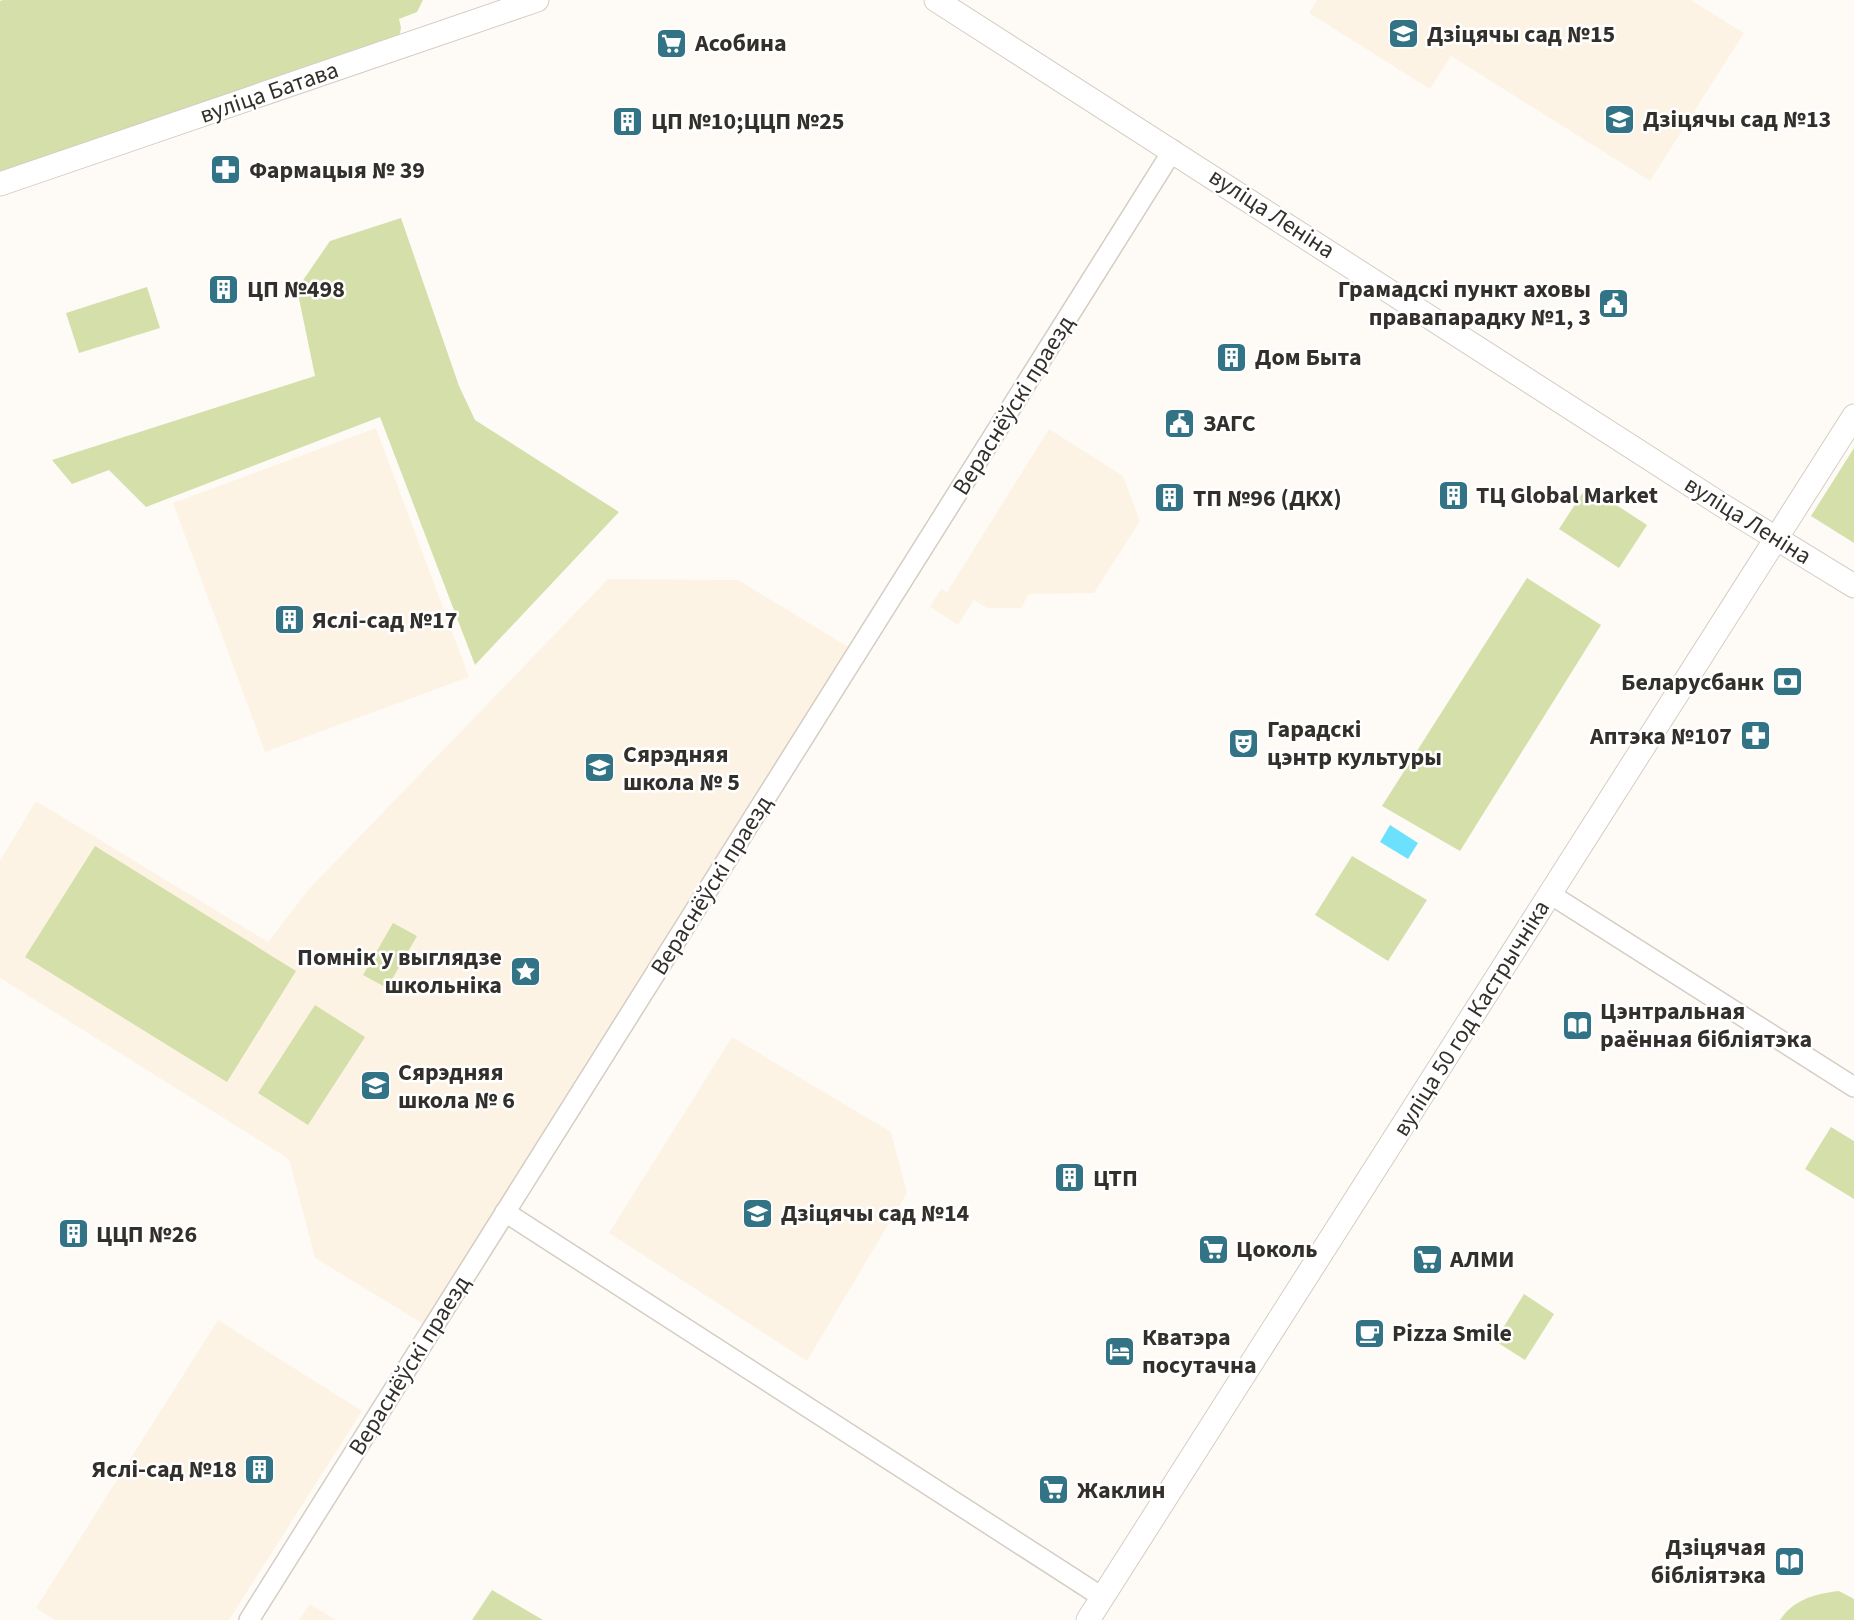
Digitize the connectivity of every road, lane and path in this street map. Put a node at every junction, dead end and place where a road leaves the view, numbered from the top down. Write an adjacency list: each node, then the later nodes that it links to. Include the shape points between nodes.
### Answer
1 (537, 0): 4 (street, вуліца Батава)
2 (936, 0): 3 (street, вуліца Леніна)
3 (1173, 150): 6 (street, вуліца Леніна); 10 (street, Вераснёўскі праезд)
4 (0, 184)
5 (1854, 415): 6 (street, вуліца 50 год Кастрычніка)
6 (1776, 538): 7 (street, вуліца Леніна); 8 (street, вуліца 50 год Кастрычніка)
7 (1854, 586)
8 (1549, 894): 9 (street); 11 (street, вуліца 50 год Кастрычніка)
9 (1854, 1087)
10 (506, 1212): 11 (street); 12 (street, Вераснёўскі праезд)
11 (1102, 1597): 13 (street, вуліца 50 год Кастрычніка)
12 (249, 1620)
13 (1088, 1620)

